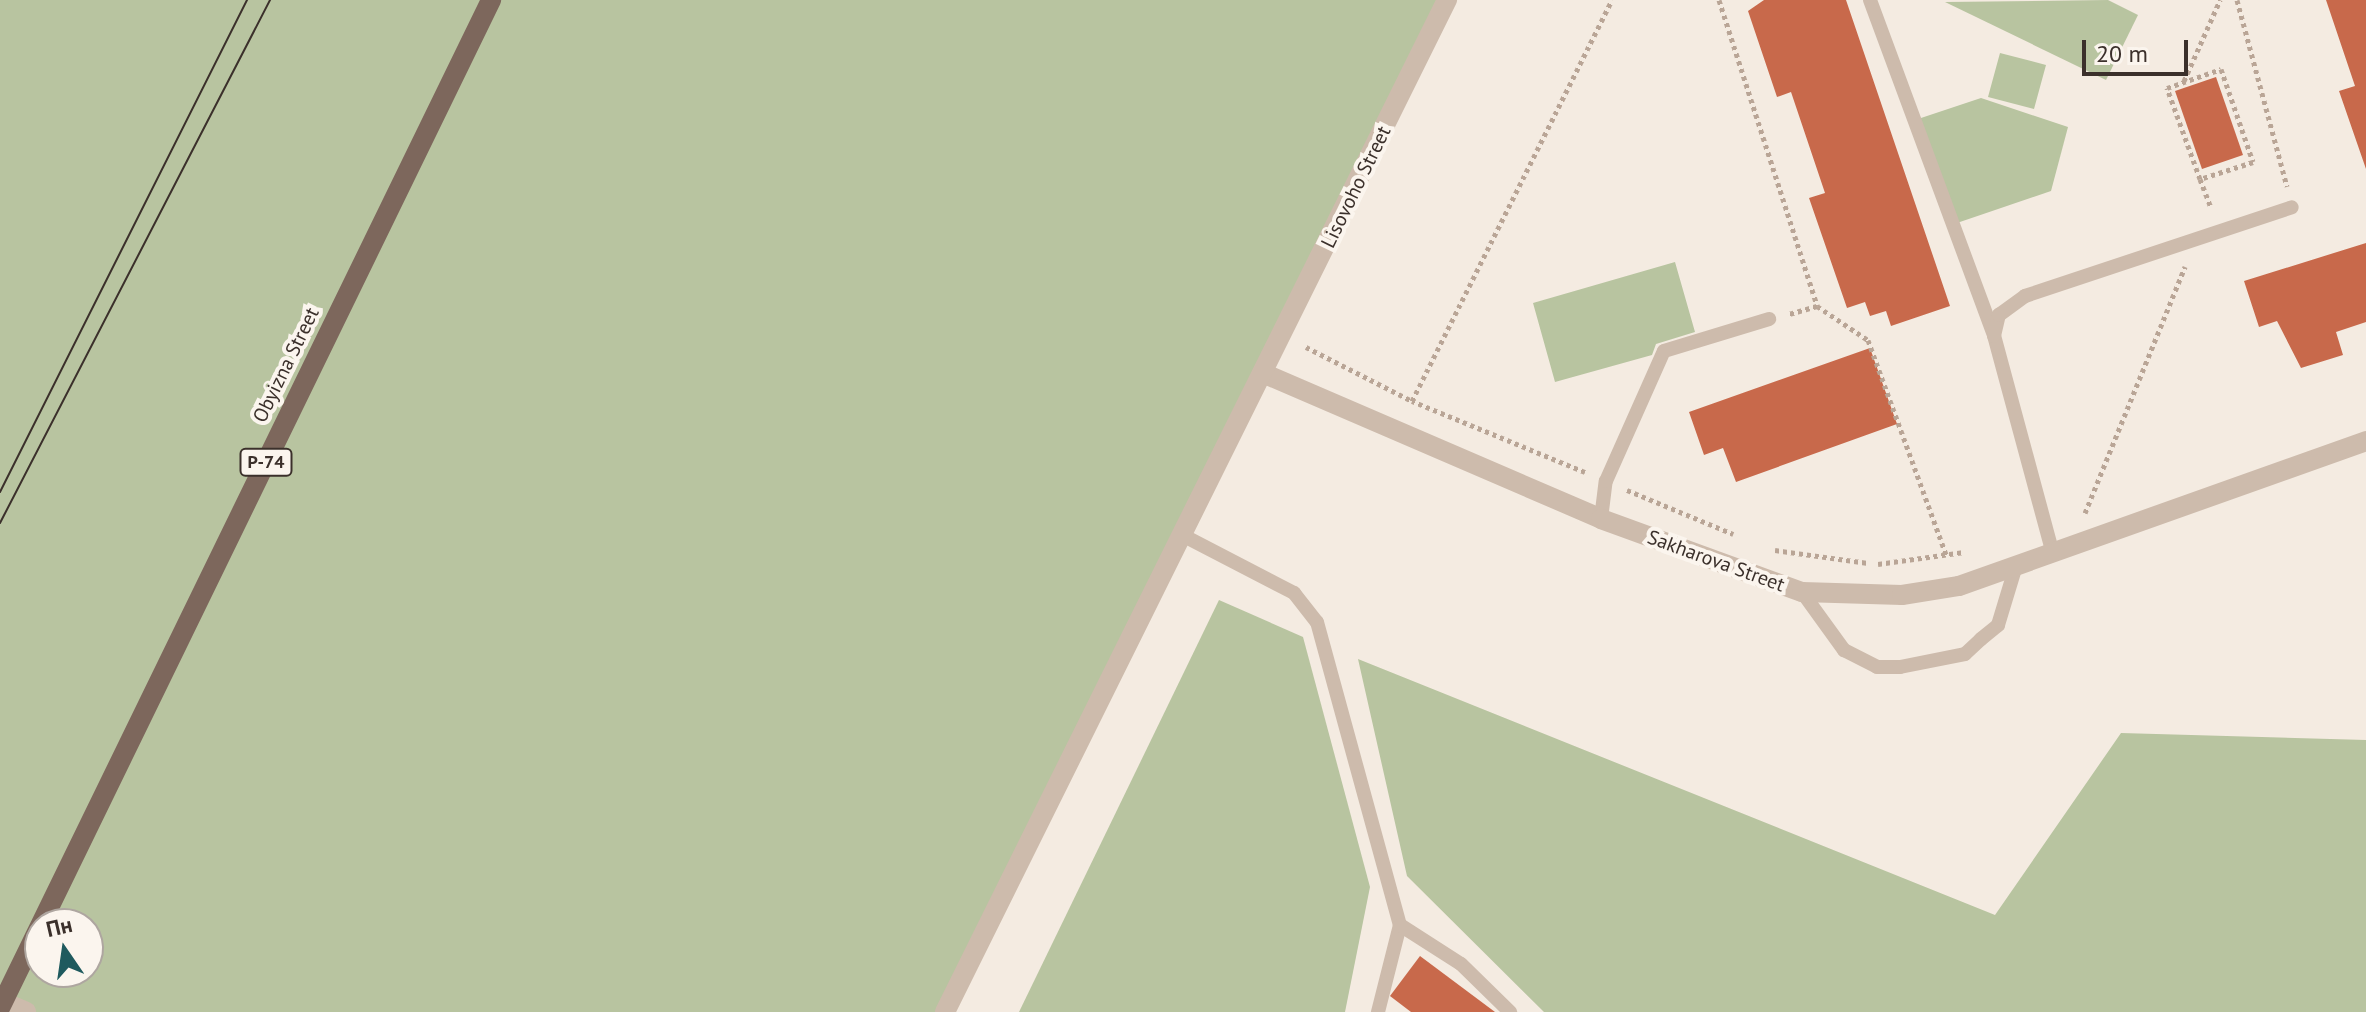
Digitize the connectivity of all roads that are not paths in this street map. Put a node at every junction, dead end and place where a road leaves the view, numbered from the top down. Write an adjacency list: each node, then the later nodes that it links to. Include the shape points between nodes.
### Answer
1 (491, 0): 14 (main road, Obyizna Street / Р-74)
2 (1447, 0): 7 (street, Lisovoho Street)
3 (1870, 0): 6 (lane)
4 (2292, 207): 6 (lane, via 2025,296 1999,315)
5 (1769, 319): 9 (lane, via 1664,351 1606,481)
6 (1994, 336): 11 (lane)
7 (1265, 374): 9 (street, Sakharova Street); 10 (street, Lisovoho Street)
8 (2366, 441): 11 (street, Sakharova Street)
9 (1601, 519): 13 (street, Sakharova Street)
10 (1186, 537): 15 (lane, via 1294,593 1317,622); 19 (street, Lisovoho Street)
11 (2053, 554): 12 (street, Sakharova Street)
12 (2015, 569): 13 (street, Sakharova Street, via 1902,595); 13 (lane, via 1998,625 1965,654 1900,667 1877,667 1844,650)
13 (1802, 592)
14 (48, 908)
15 (1400, 925): 20 (lane); 21 (lane, via 1461,964)
16 (24, 959): 17 (main road, Obyizna Street / Р-74)
17 (2, 1005): 18 (street)
18 (26, 1012)
19 (945, 1012)
20 (1378, 1012)
21 (1510, 1012)

